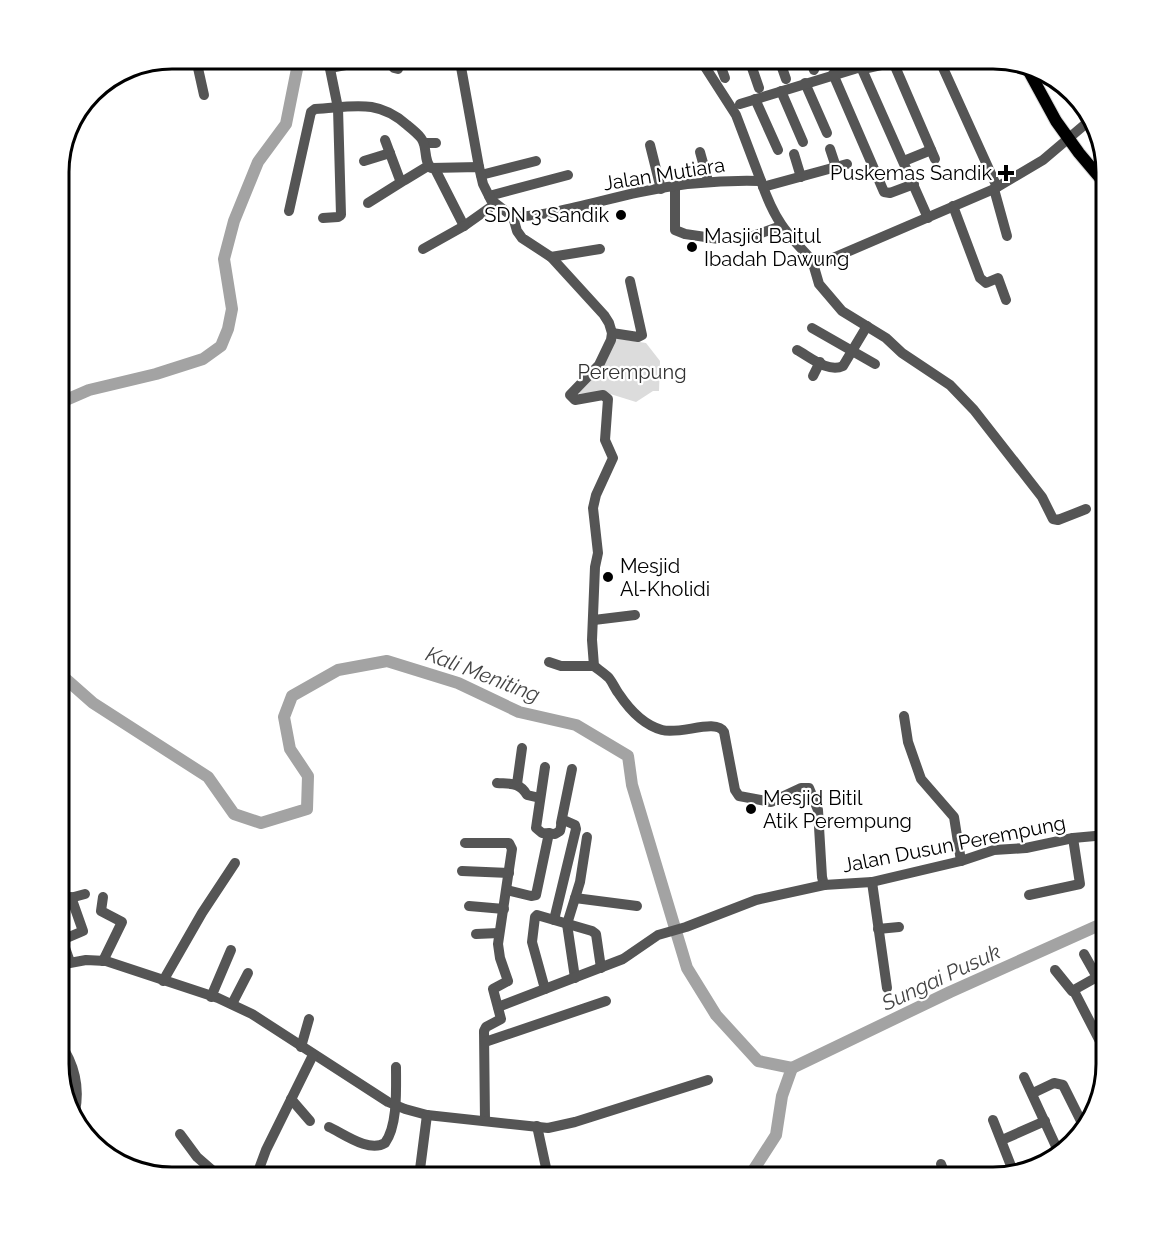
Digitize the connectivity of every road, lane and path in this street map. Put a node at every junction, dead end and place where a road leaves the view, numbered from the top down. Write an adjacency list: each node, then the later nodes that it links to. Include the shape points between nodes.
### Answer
1 (198, 69): 19 (street)
2 (330, 69): 22 (street)
3 (461, 69): 42 (street)
4 (706, 69): 48 (street, via 736,115)
5 (722, 69): 14 (street)
6 (752, 69): 17 (street)
7 (782, 69): 15 (street)
8 (849, 69): 12 (street)
9 (863, 69): 37 (street)
10 (897, 69): 37 (street, via 933,155)
11 (943, 69): 51 (street)
12 (833, 74): 16 (street); 49 (street, via 884,192)
13 (1031, 77): 25 (main road)
14 (725, 78)
15 (786, 79)
16 (806, 83): 18 (street); 24 (street)
17 (759, 88)
18 (781, 91): 20 (street); 27 (street)
19 (204, 95)
20 (755, 99): 21 (street); 32 (street)
21 (740, 104)
22 (338, 108): 28 (street, via 369,106 386,110 401,119); 56 (street, via 311,112); 58 (street, via 340,215)
23 (1084, 125): 25 (street)
24 (827, 133)
25 (1068, 138): 43 (main road); 51 (street, via 1043,160)
26 (385, 140): 34 (street)
27 (802, 142)
28 (424, 143): 29 (street); 40 (street)
29 (436, 143)
30 (650, 145): 52 (street)
31 (830, 149): 41 (street)
32 (778, 150)
33 (700, 152): 47 (street)
34 (390, 153): 36 (street); 46 (street, via 398,178)
35 (794, 154): 45 (street)
36 (364, 161)
37 (904, 161): 49 (street)
38 (536, 162): 42 (street)
39 (847, 164): 41 (street, Jalan Mutiara)
40 (432, 167): 42 (street); 46 (street); 60 (street)
41 (836, 167): 45 (street, Jalan Mutiara)
42 (480, 171): 53 (street)
43 (1096, 171)
44 (568, 175): 53 (street)
45 (801, 177): 48 (street, Jalan Mutiara)
46 (403, 181): 54 (street)
47 (708, 181): 48 (street, Jalan Mutiara); 50 (street, Jalan Mutiara)
48 (762, 184): 61 (street)
49 (914, 184): 59 (street)
50 (675, 188): 52 (street, Jalan Mutiara); 61 (street, via 678,232 719,239 753,236)
51 (995, 188): 55 (street); 62 (street)
52 (661, 189): 57 (street, Jalan Mutiara, via 561,212)
53 (492, 200): 57 (street); 60 (street)
54 (368, 203)
55 (953, 206): 59 (street); 68 (street, via 980,278 986,283 998,278)
56 (289, 211)
57 (513, 217): 65 (street, via 522,238)
58 (323, 218)
59 (928, 218): 66 (street, via 834,260)
60 (464, 226): 63 (street)
61 (781, 226): 66 (street)
62 (1007, 236)
63 (423, 249)
64 (600, 249): 65 (street)
65 (551, 257): 71 (street, via 604,315)
66 (813, 260): 69 (street, via 816,279 833,302)
67 (630, 281): 71 (street, via 642,335)
68 (1006, 300)
69 (867, 326): 73 (street); 77 (street, via 950,385 1042,496 1053,519)
70 (812, 328): 73 (street)
71 (612, 333): 79 (street, via 599,365 570,395 575,400 603,395 608,400 605,440 613,458 593,508 598,553)
72 (797, 350): 74 (street)
73 (852, 351): 74 (street, via 840,368); 75 (street)
74 (820, 362): 76 (street)
75 (875, 364)
76 (813, 376)
77 (1086, 510)
78 (635, 615): 79 (street)
79 (594, 620): 81 (street)
80 (549, 662): 81 (street)
81 (594, 666): 100 (street, Jalan Dusun Perempung, via 609,679 629,708 654,727 677,732 713,725 722,728 739,796 771,802 801,788 809,789 818,810)
82 (904, 716): 95 (street, via 921,779 954,818)
83 (522, 748): 87 (street)
84 (545, 767): 88 (street)
85 (572, 769): 89 (street)
86 (497, 783): 87 (street)
87 (517, 784): 88 (street, via 527,795)
88 (540, 798): 90 (street, via 537,828)
89 (561, 824): 90 (street, via 557,833); 110 (street, via 566,821 576,829)
90 (549, 833): 101 (street, via 536,895)
91 (1096, 836): 93 (street, Jalan Dusun Perempung)
92 (587, 837): 106 (street)
93 (1073, 838): 95 (street, Jalan Dusun Perempung, via 983,853); 103 (street, via 1080,884)
94 (465, 843): 98 (street, via 509,843)
95 (961, 861): 99 (street, Jalan Dusun Perempung)
96 (235, 863): 127 (street)
97 (462, 871): 98 (street)
98 (510, 873): 101 (street)
99 (872, 882): 100 (street, Jalan Dusun Perempung); 113 (street)
100 (825, 885): 121 (street, via 756,900 658,935 623,959)
101 (507, 890): 109 (street)
102 (85, 894): 104 (street)
103 (1029, 895)
104 (71, 897): 114 (street, via 83,931)
105 (103, 897): 119 (street, via 101,911 123,922)
106 (575, 898): 108 (street); 111 (street)
107 (470, 906): 109 (street)
108 (637, 906)
109 (504, 909): 115 (street)
110 (554, 920): 111 (street); 129 (street, via 538,915 532,942)
111 (567, 924): 121 (street, via 596,934); 125 (street)
112 (899, 927): 113 (street)
113 (878, 929): 128 (street)
114 (69, 933)
115 (500, 933): 116 (street); 134 (street, via 500,958 508,981 493,990)
116 (476, 934)
117 (231, 950): 131 (street)
118 (1084, 954): 124 (street)
119 (103, 961): 120 (street); 127 (street)
120 (70, 962)
121 (601, 968): 125 (street)
122 (1055, 970): 130 (street)
123 (248, 973): 133 (street)
124 (1096, 975)
125 (575, 978): 129 (street)
126 (1096, 978): 130 (street)
127 (163, 981): 131 (street)
128 (887, 988)
129 (545, 989): 134 (street)
130 (1074, 991): 136 (street)
131 (212, 997): 133 (street)
132 (606, 1001): 137 (street)
133 (232, 1004): 138 (street)
134 (498, 1007): 137 (street, via 501,1019 485,1029)
135 (309, 1019): 138 (street)
136 (1096, 1038)
137 (485, 1042): 152 (street)
138 (301, 1047): 139 (street)
139 (313, 1055): 145 (street); 147 (street)
140 (69, 1059): 146 (street, via 75,1076)
141 (396, 1067): 147 (street)
142 (1024, 1077): 144 (street)
143 (708, 1080): 154 (street, via 575,1122 548,1128)
144 (1033, 1093): 149 (street, via 1054,1083 1063,1085); 153 (street)
145 (291, 1099): 151 (street); 161 (street)
146 (76, 1101)
147 (396, 1106): 148 (street); 155 (street, via 387,1141 381,1146 367,1145)
148 (427, 1115): 152 (street); 162 (street)
149 (1080, 1119)
150 (993, 1120): 157 (street)
151 (310, 1121)
152 (485, 1121): 154 (street)
153 (1045, 1122): 157 (street); 158 (street)
154 (537, 1126): 163 (street)
155 (329, 1127)
156 (180, 1134): 160 (street)
157 (1002, 1140): 159 (street)
158 (1056, 1145)
159 (1011, 1165)
160 (208, 1167)
161 (260, 1167)
162 (420, 1167)
163 (546, 1167)

